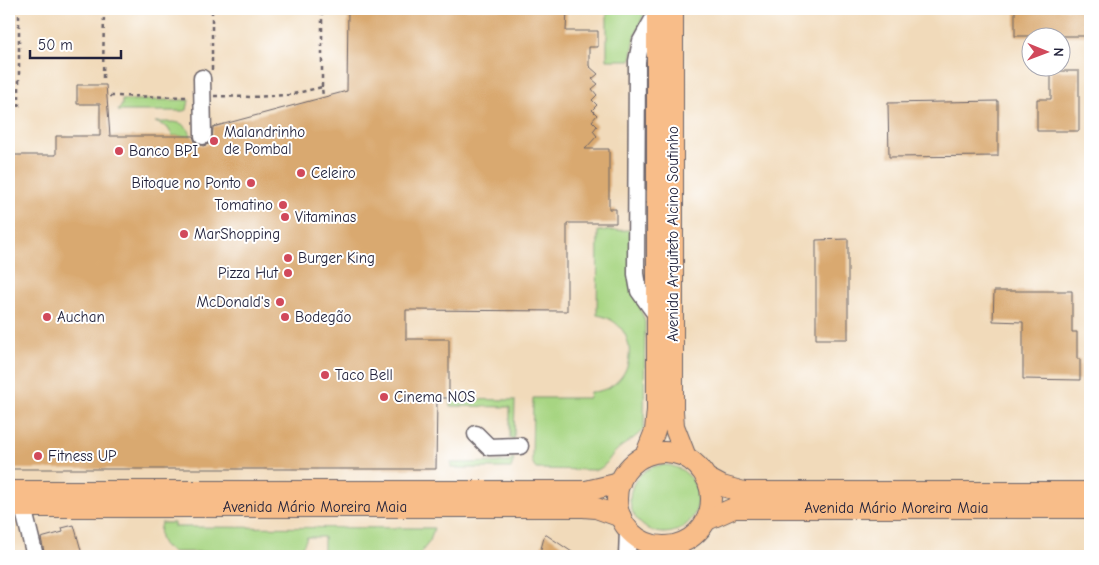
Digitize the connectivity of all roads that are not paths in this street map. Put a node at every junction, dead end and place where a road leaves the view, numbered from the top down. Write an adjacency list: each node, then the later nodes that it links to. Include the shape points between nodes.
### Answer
1 (662, 10): 6 (main road, Avenida Arquiteto Alcino Soutinho, via 656,410 654,430); 7 (main road, Avenida Arquiteto Alcino Soutinho, via 673,411 674,426)
2 (207, 78): 3 (street, via 203,96)
3 (203, 136)
4 (476, 434): 5 (street, via 489,446)
5 (520, 446)
6 (645, 456): 7 (main road, via 673,452); 9 (main road, via 634,462)
7 (686, 457): 8 (main road)
8 (707, 478): 11 (main road, Avenida Mário Moreira Maia, via 744,492); 14 (main road, via 712,499)
9 (620, 483): 10 (main road, Avenida Mário Moreira Maia, via 586,490); 15 (main road, via 618,506)
10 (9, 490)
11 (1090, 492)
12 (16, 507): 15 (main road, Avenida Mário Moreira Maia, via 582,507 596,508); 17 (street)
13 (1090, 508): 14 (main road, Avenida Mário Moreira Maia, via 734,508)
14 (707, 520): 16 (main road, via 688,540)
15 (624, 523): 16 (main road); 18 (street)
16 (654, 551)
17 (35, 556)
18 (626, 556)

